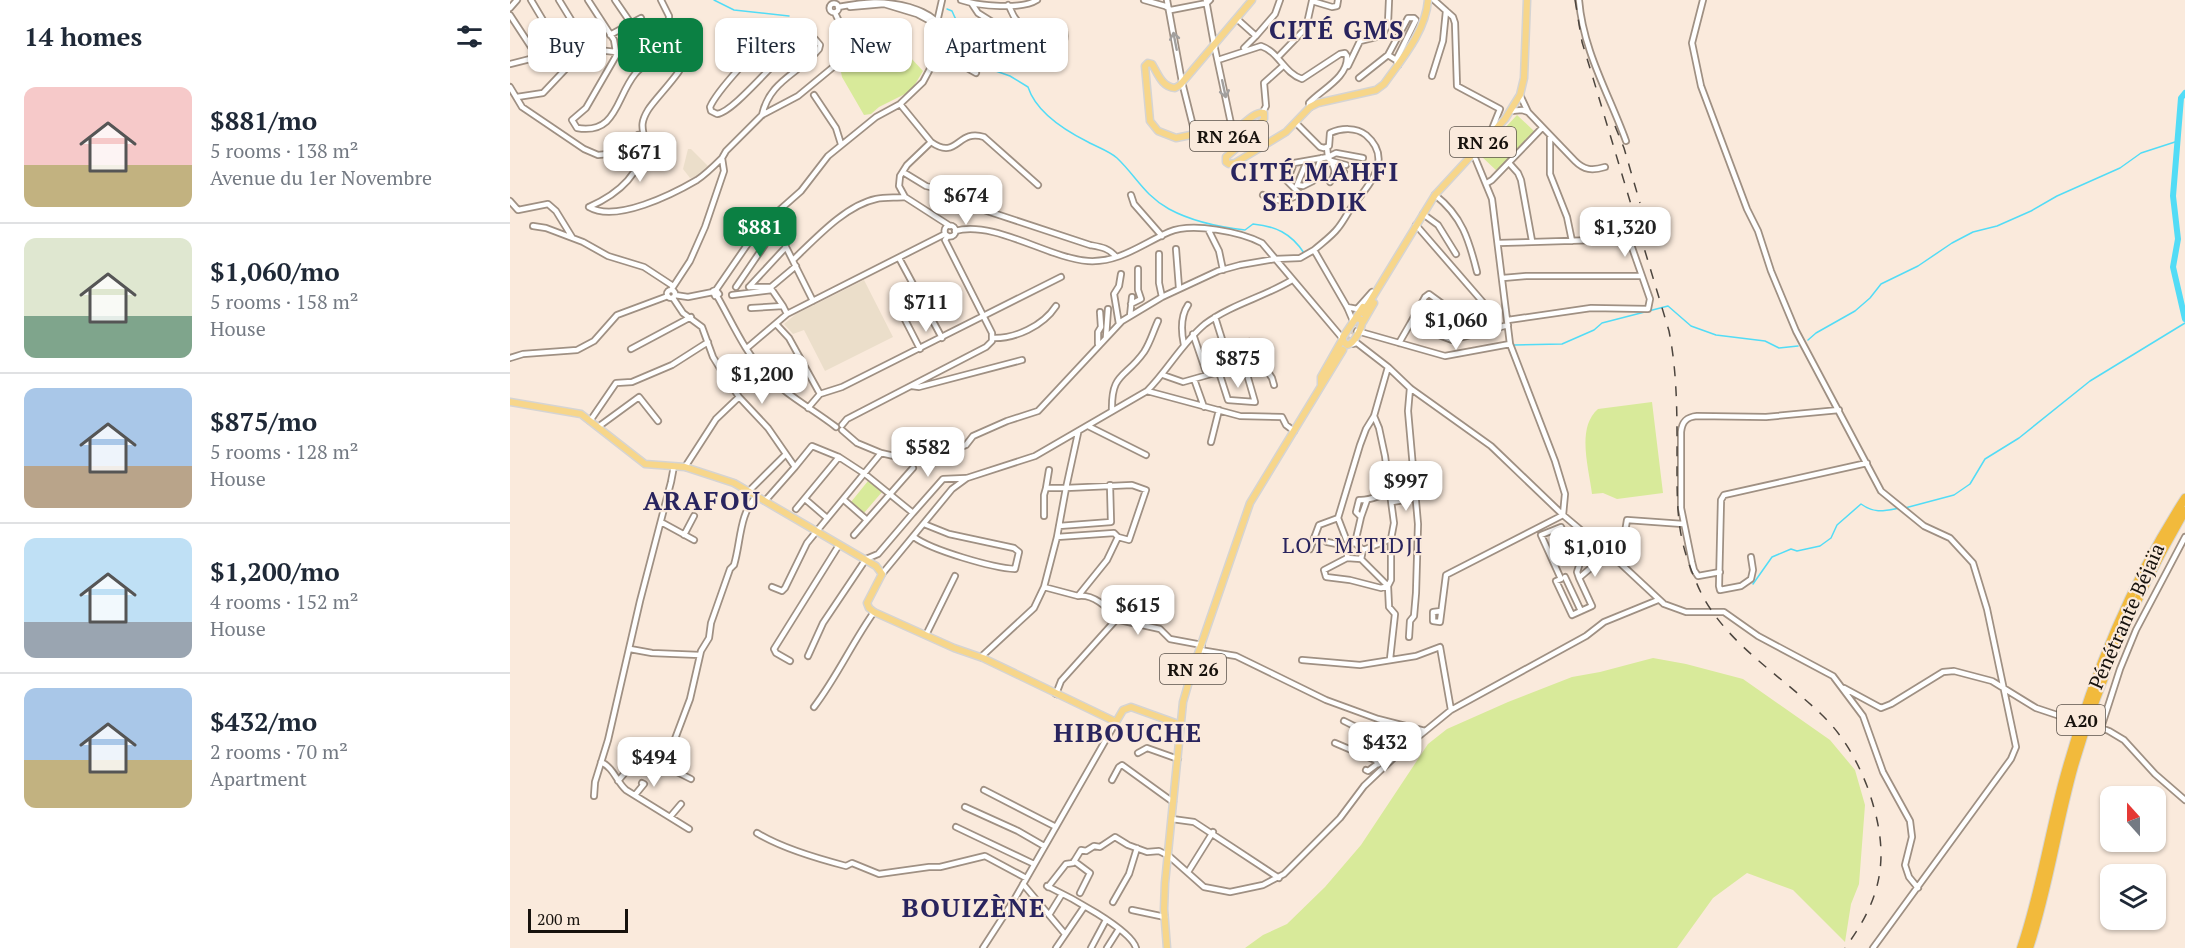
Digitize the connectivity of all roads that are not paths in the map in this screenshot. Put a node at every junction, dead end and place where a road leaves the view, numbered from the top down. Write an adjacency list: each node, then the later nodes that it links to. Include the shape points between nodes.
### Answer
1 (517, 0): 26 (street)
2 (531, 0): 30 (street)
3 (559, 0): 31 (street)
4 (588, 0): 39 (street)
5 (615, 0): 32 (street)
6 (661, 0): 33 (street)
7 (942, 0): 36 (street)
8 (961, 0): 23 (street)
9 (1038, 0): 24 (street)
10 (1144, 0): 27 (street)
11 (1167, 0): 27 (street)
12 (1252, 0): 37 (main road)
13 (1280, 0): 40 (street, via 1275,14)
14 (1338, 0): 48 (street, via 1337,6 1332,7 1312,1 1306,28)
15 (1389, 0): 54 (street, via 1387,28 1380,36 1360,41)
16 (1428, 0): 51 (main road, via 1427,13)
17 (1434, 0): 28 (street)
18 (1527, 0): 65 (main road, RN 26)
19 (1579, 0): 81 (street, via 1590,52)
20 (1703, 0): 216 (street, via 1692,44 1701,86 1770,271 1796,331)
21 (865, 1): 25 (street); 35 (street, via 885,0)
22 (1208, 1): 27 (street); 43 (street)
23 (972, 4): 24 (street); 24 (street, via 978,13 1042,54 1063,44 1063,27 1052,34 1035,33 1016,19)
24 (1008, 5)
25 (836, 7): 34 (street, via 884,4); 72 (street, via 850,44 849,54 798,96)
26 (510, 8)
27 (1168, 8): 62 (street, one-way to 27)
28 (1446, 11): 60 (street, via 1443,42); 78 (street, via 1453,17 1457,31 1457,86 1500,109)
29 (510, 15): 42 (street)
30 (542, 18)
31 (570, 18)
32 (627, 18)
33 (669, 18)
34 (926, 18)
35 (930, 18)
36 (937, 18)
37 (1237, 19): 40 (street); 43 (main road)
38 (618, 30): 39 (street)
39 (609, 35): 46 (street)
40 (1256, 36): 44 (street)
41 (802, 39): 41 (street, via 774,38 765,43 731,78 712,103 711,111 721,114)
42 (528, 42)
43 (1214, 45): 50 (street); 62 (main road)
44 (1242, 50): 48 (street, via 1261,46); 50 (street)
45 (606, 51): 46 (street)
46 (616, 52): 56 (street, via 586,108 572,120 577,128 590,129 606,123)
47 (1388, 55): 51 (street); 51 (street, via 1408,18 1414,18); 61 (street)
48 (1278, 57): 53 (street)
49 (528, 60): 52 (street)
50 (1218, 60): 75 (street, one-way to 75)
51 (1397, 62): 68 (main road, via 1376,90)
52 (510, 64)
53 (1283, 66): 54 (street, via 1302,79 1345,53); 70 (street, via 1264,83)
54 (1346, 67): 68 (street)
55 (563, 72): 66 (street, via 543,93)
56 (636, 72)
57 (677, 72): 76 (street, via 646,112)
58 (796, 72): 72 (street, via 771,92)
59 (928, 72): 67 (street)
60 (1432, 76)
61 (1359, 78)
62 (1182, 82): 77 (street); 77 (main road, RN 26A, via 1175,88 1168,87 1153,64 1144,66 1153,126 1176,138)
63 (510, 87): 66 (street)
64 (814, 95): 82 (street, via 836,128)
65 (1520, 95): 69 (main road, RN 26); 71 (street)
66 (517, 97): 76 (street, via 522,107 598,155 618,153)
67 (900, 104): 80 (street); 82 (street)
68 (1310, 106): 73 (main road, RN 26A)
69 (1511, 111): 71 (street); 78 (main road, RN 26)
70 (1263, 112): 73 (main road, RN 26A, via 1263,121 1226,157 1228,163 1235,163 1277,139); 75 (main road, RN 26A)
71 (1528, 112): 74 (street)
72 (762, 115): 85 (street)
73 (1296, 123): 83 (street, via 1316,144)
74 (1542, 128): 79 (street); 90 (street)
75 (1233, 133): 77 (main road, RN 26A, via 1223,137 1209,132)
76 (642, 134): 85 (street, via 645,144 638,167 615,193 589,207 601,211 632,209 698,179)
77 (1195, 134)
78 (1490, 135): 84 (main road, RN 26)
79 (1550, 136): 92 (street, via 1582,168); 117 (street, via 1550,174)
80 (931, 141): 93 (street); 97 (street, via 948,148 967,136 984,136)
81 (1626, 141)
82 (841, 144): 108 (street, via 801,191)
83 (1327, 147): 89 (street); 123 (street, via 1330,133 1359,131 1376,149 1378,168 1339,228)
84 (1473, 153): 96 (street); 104 (main road, RN 26)
85 (722, 158): 144 (street, via 724,171 705,227)
86 (1322, 158): 88 (street); 89 (street); 98 (street, via 1313,182)
87 (1363, 158): 89 (street, via 1336,153)
88 (1307, 161): 98 (street); 99 (street, via 1294,163 1287,181)
89 (1331, 162): 91 (street); 94 (street); 95 (street, via 1336,178)
90 (1509, 163): 96 (street); 118 (street, via 1521,180)
91 (1347, 165)
92 (1605, 167)
93 (903, 172): 105 (street, via 899,186); 126 (street, via 926,186 961,195 984,210 1106,248)
94 (1344, 172)
95 (1330, 182)
96 (1487, 183): 120 (street)
97 (1038, 185)
98 (1298, 185): 99 (street)
99 (1291, 186): 101 (street)
100 (1308, 190): 101 (street)
101 (1300, 194): 103 (street, via 1283,201)
102 (1131, 195): 115 (street)
103 (1263, 195)
104 (1435, 195): 107 (main road, RN 26); 138 (street, via 1454,211 1464,228)
105 (905, 197): 111 (street); 130 (street, via 876,199 856,207)
106 (510, 201): 116 (street, via 518,210 548,204)
107 (1423, 214): 109 (main road, RN 26); 125 (street, via 1438,225)
108 (771, 217): 121 (street); 148 (street, via 758,229)
109 (1416, 225): 134 (main road, RN 26); 176 (street, via 1494,315)
110 (533, 226): 116 (street)
111 (950, 226): 113 (street); 114 (street, via 945,228)
112 (1208, 229): 115 (street, via 1186,228); 129 (street, via 1249,236 1262,243); 136 (street)
113 (956, 231): 114 (street); 126 (street, via 976,228 1088,261)
114 (947, 235): 128 (street); 165 (street, via 945,240)
115 (1162, 236): 126 (street)
116 (572, 237): 144 (street, via 608,256 644,267)
117 (1572, 241): 118 (street); 140 (street, via 1629,238)
118 (1532, 242): 120 (street)
119 (766, 243): 131 (street)
120 (1498, 243): 142 (street)
121 (786, 247): 130 (street); 137 (street)
122 (1176, 249): 146 (street)
123 (1314, 250): 127 (street, via 1300,258); 160 (street)
124 (1158, 254): 152 (street)
125 (1456, 254)
126 (1116, 257)
127 (1291, 257): 129 (street); 133 (street)
128 (900, 258): 153 (street); 182 (street)
129 (1275, 259): 133 (street); 136 (street)
130 (793, 260): 132 (street)
131 (751, 262): 137 (street); 145 (street)
132 (796, 266): 137 (street, via 771,286 749,287); 153 (street)
133 (1282, 266): 143 (street)
134 (1390, 267): 147 (main road, RN 26); 164 (main road, RN 26); 171 (main road, RN 26, via 1389,276)
135 (1138, 269): 154 (street, via 1141,299)
136 (1223, 270): 146 (street)
137 (763, 272)
138 (1477, 272)
139 (1121, 274): 174 (street, via 1114,294)
140 (1642, 276): 142 (street); 172 (street, via 1650,299 1648,309 1591,308)
141 (1061, 277): 165 (street)
142 (1503, 278): 172 (street)
143 (1292, 280): 168 (street); 177 (street)
144 (672, 288): 150 (street)
145 (736, 288)
146 (1179, 288): 152 (street)
147 (1372, 292): 160 (street, via 1357,309); 169 (main road, RN 26)
148 (716, 293): 150 (street); 192 (street)
149 (732, 295): 156 (street, via 772,290)
150 (672, 296): 167 (street, via 683,313); 196 (street, via 617,315 594,340 577,350)
151 (1132, 297): 154 (street)
152 (1162, 297): 166 (street)
153 (813, 301): 163 (street)
154 (1131, 304): 166 (street)
155 (1188, 304): 191 (street, via 1181,326)
156 (783, 306): 158 (street); 163 (street)
157 (1056, 306): 183 (street, via 1044,319 1010,338)
158 (751, 308)
159 (899, 308): 194 (street)
160 (1347, 308): 169 (street)
161 (1108, 309): 181 (street)
162 (1100, 312): 189 (street)
163 (788, 314): 173 (street)
164 (1363, 314)
165 (985, 316): 182 (street); 183 (street)
166 (1130, 316): 174 (street)
167 (691, 317): 186 (street, via 702,327); 193 (street)
168 (1215, 317): 180 (street); 200 (street)
169 (1353, 318): 171 (main road); 178 (main road, RN 26)
170 (1158, 321): 217 (street, via 1143,353 1116,381)
171 (1363, 322): 184 (main road, RN 26)
172 (1508, 323): 176 (street); 190 (street)
173 (776, 324): 192 (street); 211 (street, via 789,338)
174 (1119, 324): 181 (street)
175 (1410, 324): 179 (street, via 1452,340); 179 (street, via 1429,294); 188 (street)
176 (1499, 327): 179 (street)
177 (1335, 328): 178 (street); 185 (street)
178 (1350, 329): 185 (main road, RN 26)
179 (1481, 332)
180 (1193, 334): 191 (street); 204 (street)
181 (1106, 337): 189 (street)
182 (942, 338): 194 (street)
183 (992, 338): 207 (street, via 986,347)
184 (1357, 338): 185 (main road, via 1346,345); 188 (street); 201 (street); 208 (main road, RN 26, via 1329,381)
185 (1342, 339): 208 (main road, RN 26, via 1321,377)
186 (708, 342): 212 (street); 220 (street, via 672,365 632,382 616,383)
187 (1249, 342): 198 (street)
188 (1399, 343): 190 (street, via 1445,356)
189 (1098, 344): 228 (street, via 1038,411 973,436 966,445 945,453)
190 (1510, 344): 256 (street, via 1558,471 1565,494)
191 (1184, 345): 203 (street)
192 (747, 348): 215 (street, via 765,373)
193 (631, 349)
194 (920, 349): 211 (street)
195 (1343, 350): 208 (main road, RN 26)
196 (510, 358)
197 (1022, 360): 207 (street)
198 (1260, 360): 199 (street); 206 (street)
199 (1244, 364): 200 (street); 202 (street, via 1255,402 1228,400)
200 (1231, 368): 202 (street)
201 (1388, 368): 209 (street); 219 (street)
202 (1219, 372): 204 (street)
203 (1162, 375): 205 (street, via 1183,382); 210 (street)
204 (1207, 375): 205 (street)
205 (1194, 379): 214 (street)
206 (1274, 385)
207 (912, 386): 224 (street, via 847,419)
208 (1321, 386): 225 (main road, RN 26)
209 (1410, 388): 247 (street, via 1408,411); 256 (street, via 1483,439)
210 (1147, 391): 214 (street); 217 (street)
211 (820, 394): 215 (street)
212 (739, 397): 229 (street); 235 (street, via 716,419)
213 (510, 402): 220 (main road, via 581,414)
214 (1204, 407): 218 (street)
215 (808, 408): 224 (street)
216 (1839, 410): 232 (street); 265 (street, via 1686,419 1681,426)
217 (1112, 411): 222 (street)
218 (1219, 411): 225 (street, via 1282,417); 227 (street)
219 (1374, 416): 244 (street); 260 (street, via 1360,445)
220 (590, 421): 223 (main road)
221 (658, 421): 223 (street, via 639,397)
222 (1088, 426): 226 (street); 230 (street)
223 (598, 427): 233 (main road, via 645,464)
224 (840, 427): 228 (street, via 857,443)
225 (1294, 431): 309 (main road, RN 26, via 1250,503)
226 (1078, 432): 239 (street, via 1035,456); 242 (street)
227 (1211, 442)
228 (881, 453): 238 (street)
229 (786, 454): 234 (street); 243 (street)
230 (1146, 455)
231 (839, 457): 234 (street, via 812,446); 238 (street); 249 (street)
232 (1867, 463): 293 (street, via 1724,495); 318 (street, via 1887,498 1924,526 1950,538 1973,563 1988,609)
233 (674, 466): 235 (main road); 262 (street)
234 (795, 466): 251 (street)
235 (685, 467): 243 (main road)
236 (913, 468): 245 (street)
237 (1049, 470): 241 (street)
238 (865, 474): 245 (street); 250 (street)
239 (967, 478): 255 (street, via 942,479); 264 (street, via 952,489)
240 (1110, 486): 242 (street); 267 (street, via 1111,522); 273 (street, via 1132,485 1146,490 1130,540)
241 (1046, 488): 242 (street); 258 (street)
242 (1066, 488): 267 (street)
243 (749, 491): 246 (main road)
244 (1390, 493): 252 (street); 278 (street, via 1366,500)
245 (890, 494): 255 (street); 261 (street)
246 (757, 496): 251 (main road); 311 (street, via 750,503 734,565)
247 (1416, 498): 252 (street); 308 (street, via 1416,593)
248 (2185, 498): 253 (highway, Pénétrante Béjaïa / A20)
249 (805, 500): 254 (street); 259 (street)
250 (844, 500): 259 (street); 261 (street)
251 (765, 501): 268 (main road)
252 (1392, 502): 275 (street)
253 (2182, 508): 384 (highway, Pénétrante Béjaïa / A20, via 2129,600 2090,693); 385 (highway, Pénétrante Béjaïa / A20, via 2132,609 2097,694 2074,767)
254 (796, 509)
255 (913, 513): 285 (street)
256 (1563, 515): 284 (street); 303 (street, via 1446,574)
257 (694, 516): 263 (street)
258 (1044, 516)
259 (827, 518): 268 (street)
260 (1338, 518): 281 (street); 282 (street, via 1319,525)
261 (867, 520): 270 (street)
262 (661, 522): 269 (street); 310 (street)
263 (690, 523): 266 (street); 269 (street)
264 (924, 524): 271 (street); 271 (street, via 949,534 1014,548 1019,552 1015,569 944,551)
265 (1683, 524): 279 (street, via 1630,519 1626,521); 293 (street, via 1696,573 1700,576)
266 (698, 526)
267 (1059, 526): 272 (street)
268 (817, 531): 280 (main road); 299 (street, via 785,588 782,591)
269 (684, 535): 276 (street)
270 (854, 535)
271 (914, 537): 294 (street)
272 (1057, 537): 273 (street, via 1114,533); 300 (street)
273 (1118, 537): 301 (street, via 1107,560)
274 (2185, 537): 327 (street, via 2136,630)
275 (1391, 539): 283 (street); 298 (street)
276 (694, 540)
277 (1327, 542): 281 (street)
278 (1355, 543): 281 (street); 283 (street)
279 (1622, 543): 288 (street); 291 (street)
280 (839, 545): 289 (main road); 316 (street, via 774,649)
281 (1347, 545): 287 (street)
282 (1310, 549)
283 (1363, 550): 290 (street)
284 (1608, 553): 288 (street); 295 (street)
285 (878, 554): 289 (street); 292 (street)
286 (1751, 557): 293 (street, via 1753,573 1745,584 1720,590)
287 (1347, 558): 290 (street); 298 (street, via 1324,570 1326,577)
288 (1614, 558): 291 (street)
289 (866, 559): 292 (main road); 312 (street, via 823,623)
290 (1361, 559): 298 (street)
291 (1620, 563): 302 (street)
292 (876, 566): 294 (main road)
293 (1720, 572)
294 (882, 574): 305 (main road, via 867,603)
295 (1578, 575): 297 (street); 297 (street, via 1579,566 1561,526 1541,535); 304 (street, via 1592,606)
296 (955, 576): 307 (street)
297 (1563, 578): 304 (street); 304 (street, via 1556,581 1572,615)
298 (1388, 586): 314 (street, via 1389,607 1395,614)
299 (772, 587)
300 (1044, 587): 301 (street); 313 (street, via 1034,608)
301 (1078, 596): 306 (street, via 1099,602)
302 (1658, 600): 317 (street, via 1677,610 1729,614 1758,636 1830,674); 321 (street, via 1604,622 1586,636)
303 (1441, 611)
304 (1581, 611)
305 (874, 612): 307 (main road); 320 (street)
306 (1115, 619): 309 (street, via 1160,629 1170,639); 319 (street, via 1061,681)
307 (926, 635): 313 (main road)
308 (1409, 638)
309 (1201, 647): 325 (main road, RN 26, via 1183,702); 328 (street, via 1236,656 1326,700)
310 (630, 649): 311 (street); 333 (street)
311 (700, 656): 337 (street, via 690,699 667,760 673,770)
312 (808, 656)
313 (981, 657): 319 (main road)
314 (1390, 659): 315 (street, via 1360,665); 321 (street, via 1416,656 1440,646)
315 (1302, 660)
316 (790, 661)
317 (1842, 687): 318 (street, via 1881,708 1948,670 1983,677); 364 (street, via 1863,716 1883,772 1910,821 1912,833 1905,865)
318 (2002, 687): 322 (street, via 2036,708); 364 (street, via 2016,747 2014,755)
319 (1056, 694): 324 (main road)
320 (814, 707)
321 (1451, 710): 328 (street)
322 (2072, 720)
323 (1344, 721): 330 (street)
324 (1116, 722): 325 (main road, via 1123,710 1131,707); 351 (street)
325 (1180, 725): 332 (main road, RN 26)
326 (2093, 725): 327 (street)
327 (2101, 728): 344 (street, via 2124,740)
328 (1425, 731): 330 (street)
329 (1335, 743): 334 (street)
330 (1402, 750): 334 (street); 362 (street)
331 (1138, 753): 332 (street, via 1147,747)
332 (1178, 759): 345 (main road, RN 26)
333 (601, 762): 339 (street); 343 (street)
334 (1379, 764): 336 (street)
335 (630, 767): 339 (street)
336 (1366, 770)
337 (691, 779)
338 (1112, 780): 345 (street, via 1122,765)
339 (618, 781): 342 (street)
340 (642, 783): 342 (street)
341 (984, 790): 351 (street)
342 (635, 795): 348 (street)
343 (594, 796)
344 (2185, 800)
345 (1173, 802): 349 (main road, RN 26)
346 (681, 804): 348 (street)
347 (965, 807): 355 (street)
348 (670, 817): 352 (street)
349 (1172, 819): 353 (street, via 1194,822); 357 (main road, RN 26)
350 (956, 827): 359 (street)
351 (1056, 827): 355 (street)
352 (689, 829)
353 (1213, 832): 360 (street); 362 (street)
354 (757, 833): 361 (street, via 806,854 846,866 852,863 879,874 940,867 985,856)
355 (1044, 846): 359 (street)
356 (1137, 848): 357 (street); 358 (street, via 1114,837 1100,847 1080,850); 367 (street, via 1129,874)
357 (1168, 856): 360 (street); 371 (main road, RN 26)
358 (1074, 861): 365 (street, via 1090,873); 366 (street, via 1066,864 1046,886)
359 (1034, 864): 361 (street)
360 (1188, 872): 362 (street, via 1204,887 1230,892)
361 (1026, 878): 363 (street)
362 (1279, 878)
363 (1023, 884): 370 (street); 376 (street)
364 (1918, 888): 375 (street)
365 (1080, 893)
366 (1062, 894): 368 (street); 370 (street)
367 (1113, 902)
368 (1084, 907): 372 (street); 374 (street)
369 (1132, 910): 371 (street)
370 (1049, 915): 374 (street)
371 (1165, 917): 381 (main road, RN 26)
372 (1106, 920): 373 (street); 378 (street)
373 (1119, 928): 379 (street); 380 (street)
374 (1065, 934): 377 (street)
375 (1879, 940): 382 (street); 383 (street)
376 (982, 948)
377 (1056, 948)
378 (1091, 948)
379 (1107, 948)
380 (1136, 948)
381 (1167, 948)
382 (1873, 948)
383 (1881, 948)
384 (2020, 948)
385 (2029, 948)

